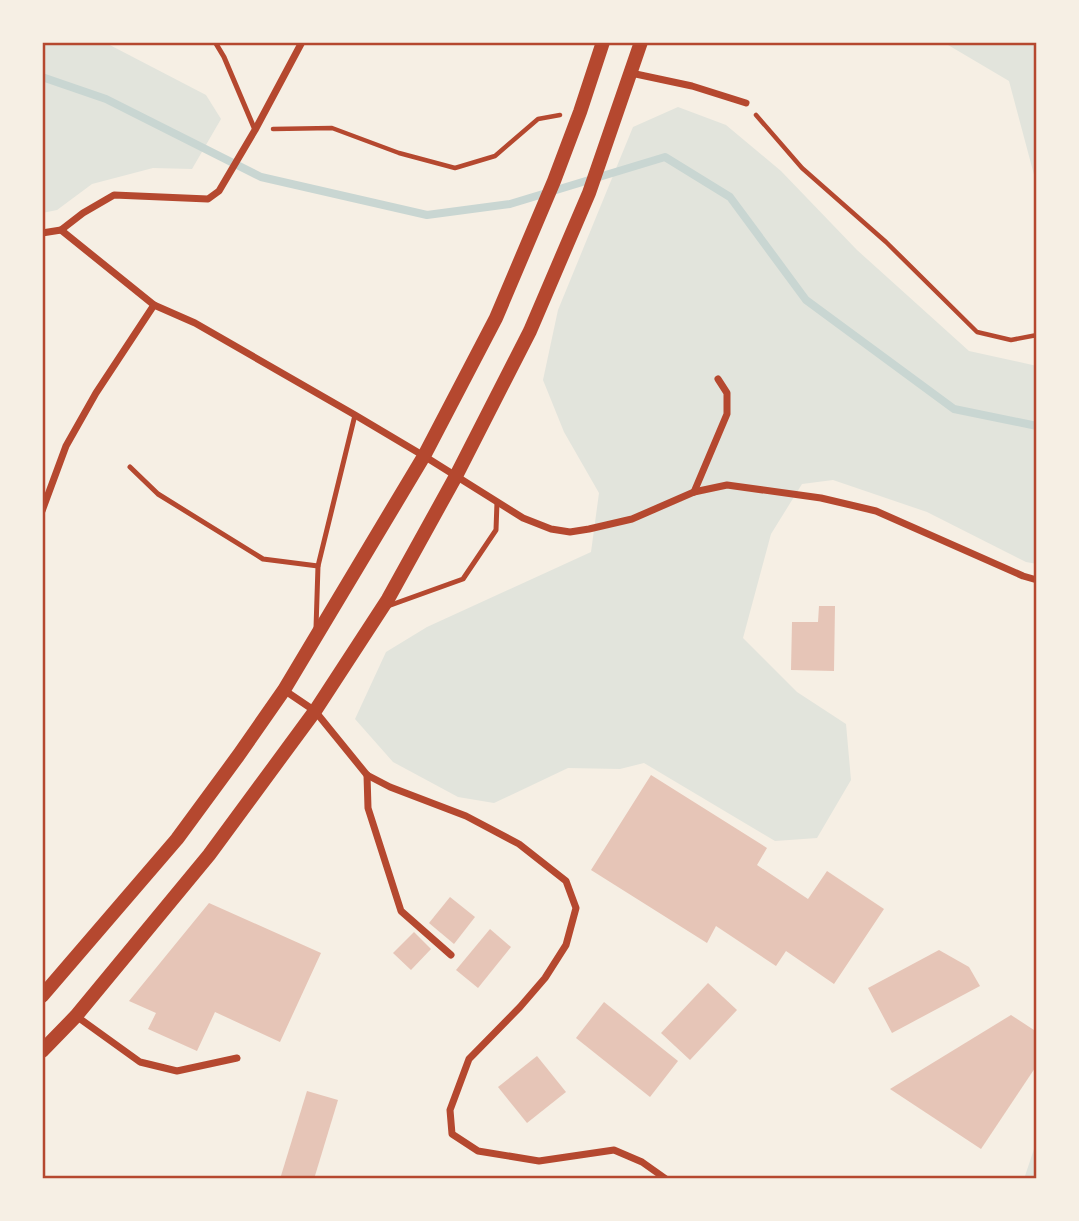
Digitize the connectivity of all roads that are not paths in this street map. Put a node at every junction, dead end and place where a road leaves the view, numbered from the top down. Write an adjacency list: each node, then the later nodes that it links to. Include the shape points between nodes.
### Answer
1 (215, 42): 7 (lane)
2 (302, 42): 7 (street)
3 (603, 42): 13 (main road, via 554,181 496,318)
4 (641, 42): 5 (main road)
5 (631, 73): 6 (street); 15 (main road, via 589,194 536,317)
6 (746, 103)
7 (255, 130): 8 (street, via 219,191 208,200 114,195)
8 (61, 230): 9 (street); 10 (street)
9 (42, 233)
10 (154, 305): 12 (street, via 195,323); 18 (street, via 66,446)
11 (718, 379): 16 (street, via 727,393 727,414)
12 (355, 415): 13 (street); 19 (lane)
13 (424, 456): 15 (street); 22 (main road)
14 (130, 467): 19 (lane, via 158,494 263,559)
15 (456, 476): 17 (street); 21 (main road)
16 (694, 492): 17 (street, via 632,519 570,532 523,518); 20 (street, via 727,485 876,511)
17 (497, 502): 21 (lane, via 496,530 463,579)
18 (42, 511)
19 (318, 566): 22 (lane)
20 (1037, 580)
21 (382, 608): 24 (main road)
22 (315, 639): 23 (main road)
23 (284, 690): 24 (street); 27 (main road, via 177,839)
24 (316, 712): 25 (street); 28 (main road, via 209,855)
25 (367, 775): 26 (street, via 368,808 401,911); 31 (street, via 466,816 519,844 566,881 576,908 566,945 545,978 469,1059 450,1110 452,1134 478,1151 538,1161 614,1150)
26 (451, 955)
27 (42, 996)
28 (76, 1016): 29 (main road); 30 (street, via 140,1062 177,1070)
29 (42, 1051)
30 (237, 1058)
31 (666, 1179)

